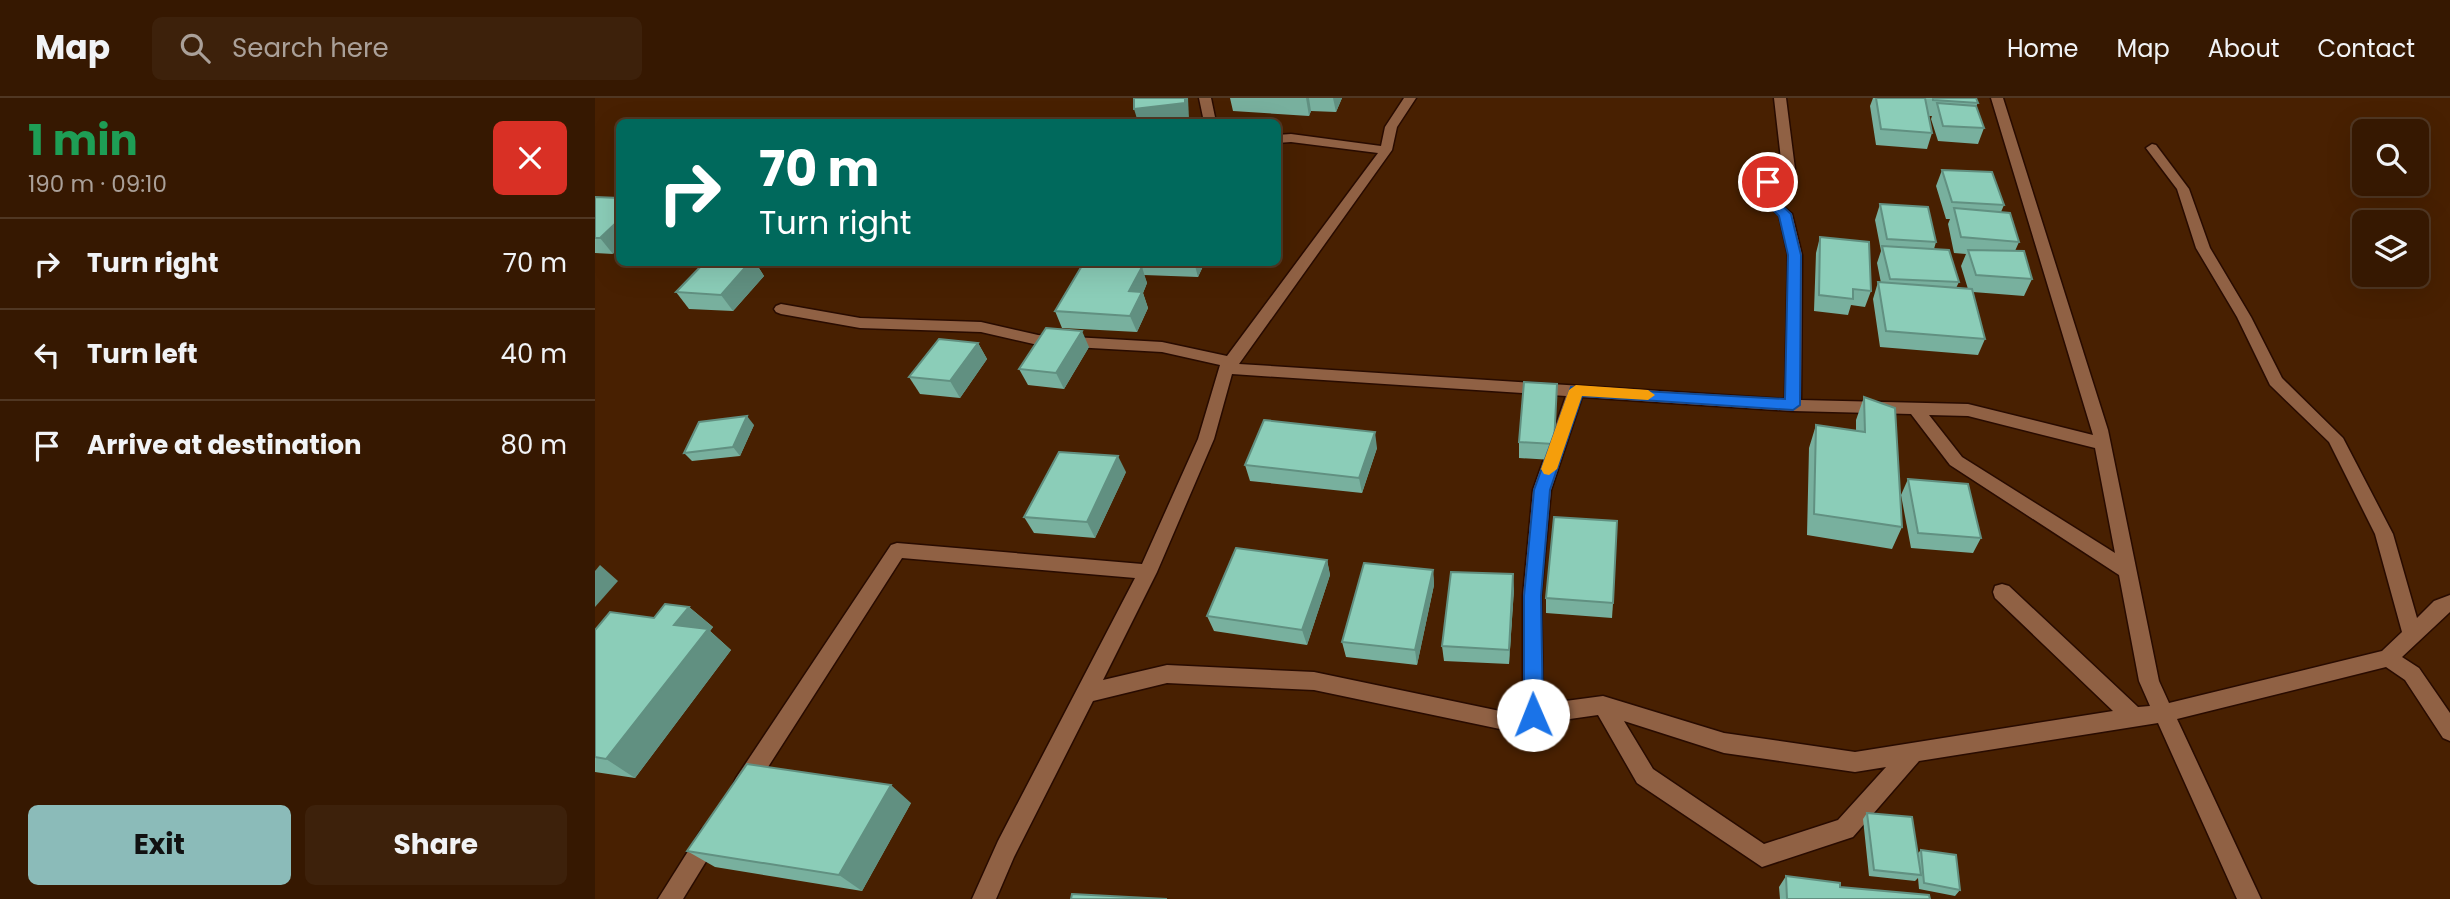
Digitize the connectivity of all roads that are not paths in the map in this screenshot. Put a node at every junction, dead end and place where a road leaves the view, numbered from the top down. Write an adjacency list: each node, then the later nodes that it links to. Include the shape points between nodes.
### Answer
1 (1205, 98): 5 (street)
2 (1410, 98): 8 (street, via 1391,127)
3 (1780, 98): 12 (street, via 1789,169 1768,182 1771,202 1784,214 1795,255)
4 (1997, 98): 14 (street)
5 (1209, 119)
6 (1281, 139): 8 (street)
7 (2152, 148): 19 (street, via 2183,189 2203,248 2276,381 2335,438 2384,534)
8 (1386, 150): 10 (street)
9 (781, 309): 10 (street, via 860,323 981,327 1038,340 1162,347)
10 (1229, 365): 11 (street); 16 (street, via 1206,439)
11 (1576, 390): 12 (street); 24 (street, via 1542,490 1532,596)
12 (1793, 405): 13 (street)
13 (1916, 409): 14 (street, via 1968,410); 15 (street, via 1956,461)
14 (2103, 444): 15 (street)
15 (2128, 571): 23 (street, via 2150,681)
16 (1148, 572): 21 (street); 28 (street, via 897,550)
17 (2002, 592): 25 (street)
18 (2450, 603): 19 (street)
19 (2412, 634): 20 (street)
20 (2388, 658): 23 (street); 26 (street, via 2412,674)
21 (1087, 693): 24 (street, via 1167,674 1301,680 1500,720); 29 (street)
22 (1603, 705): 24 (street); 27 (street, via 1724,743 1855,762); 27 (street, via 1645,776 1762,856 1845,829)
23 (2165, 713): 25 (street); 30 (street)
24 (1533, 715)
25 (2135, 718): 27 (street)
26 (2450, 731)
27 (1914, 751)
28 (670, 899)
29 (984, 899)
30 (2249, 899)

